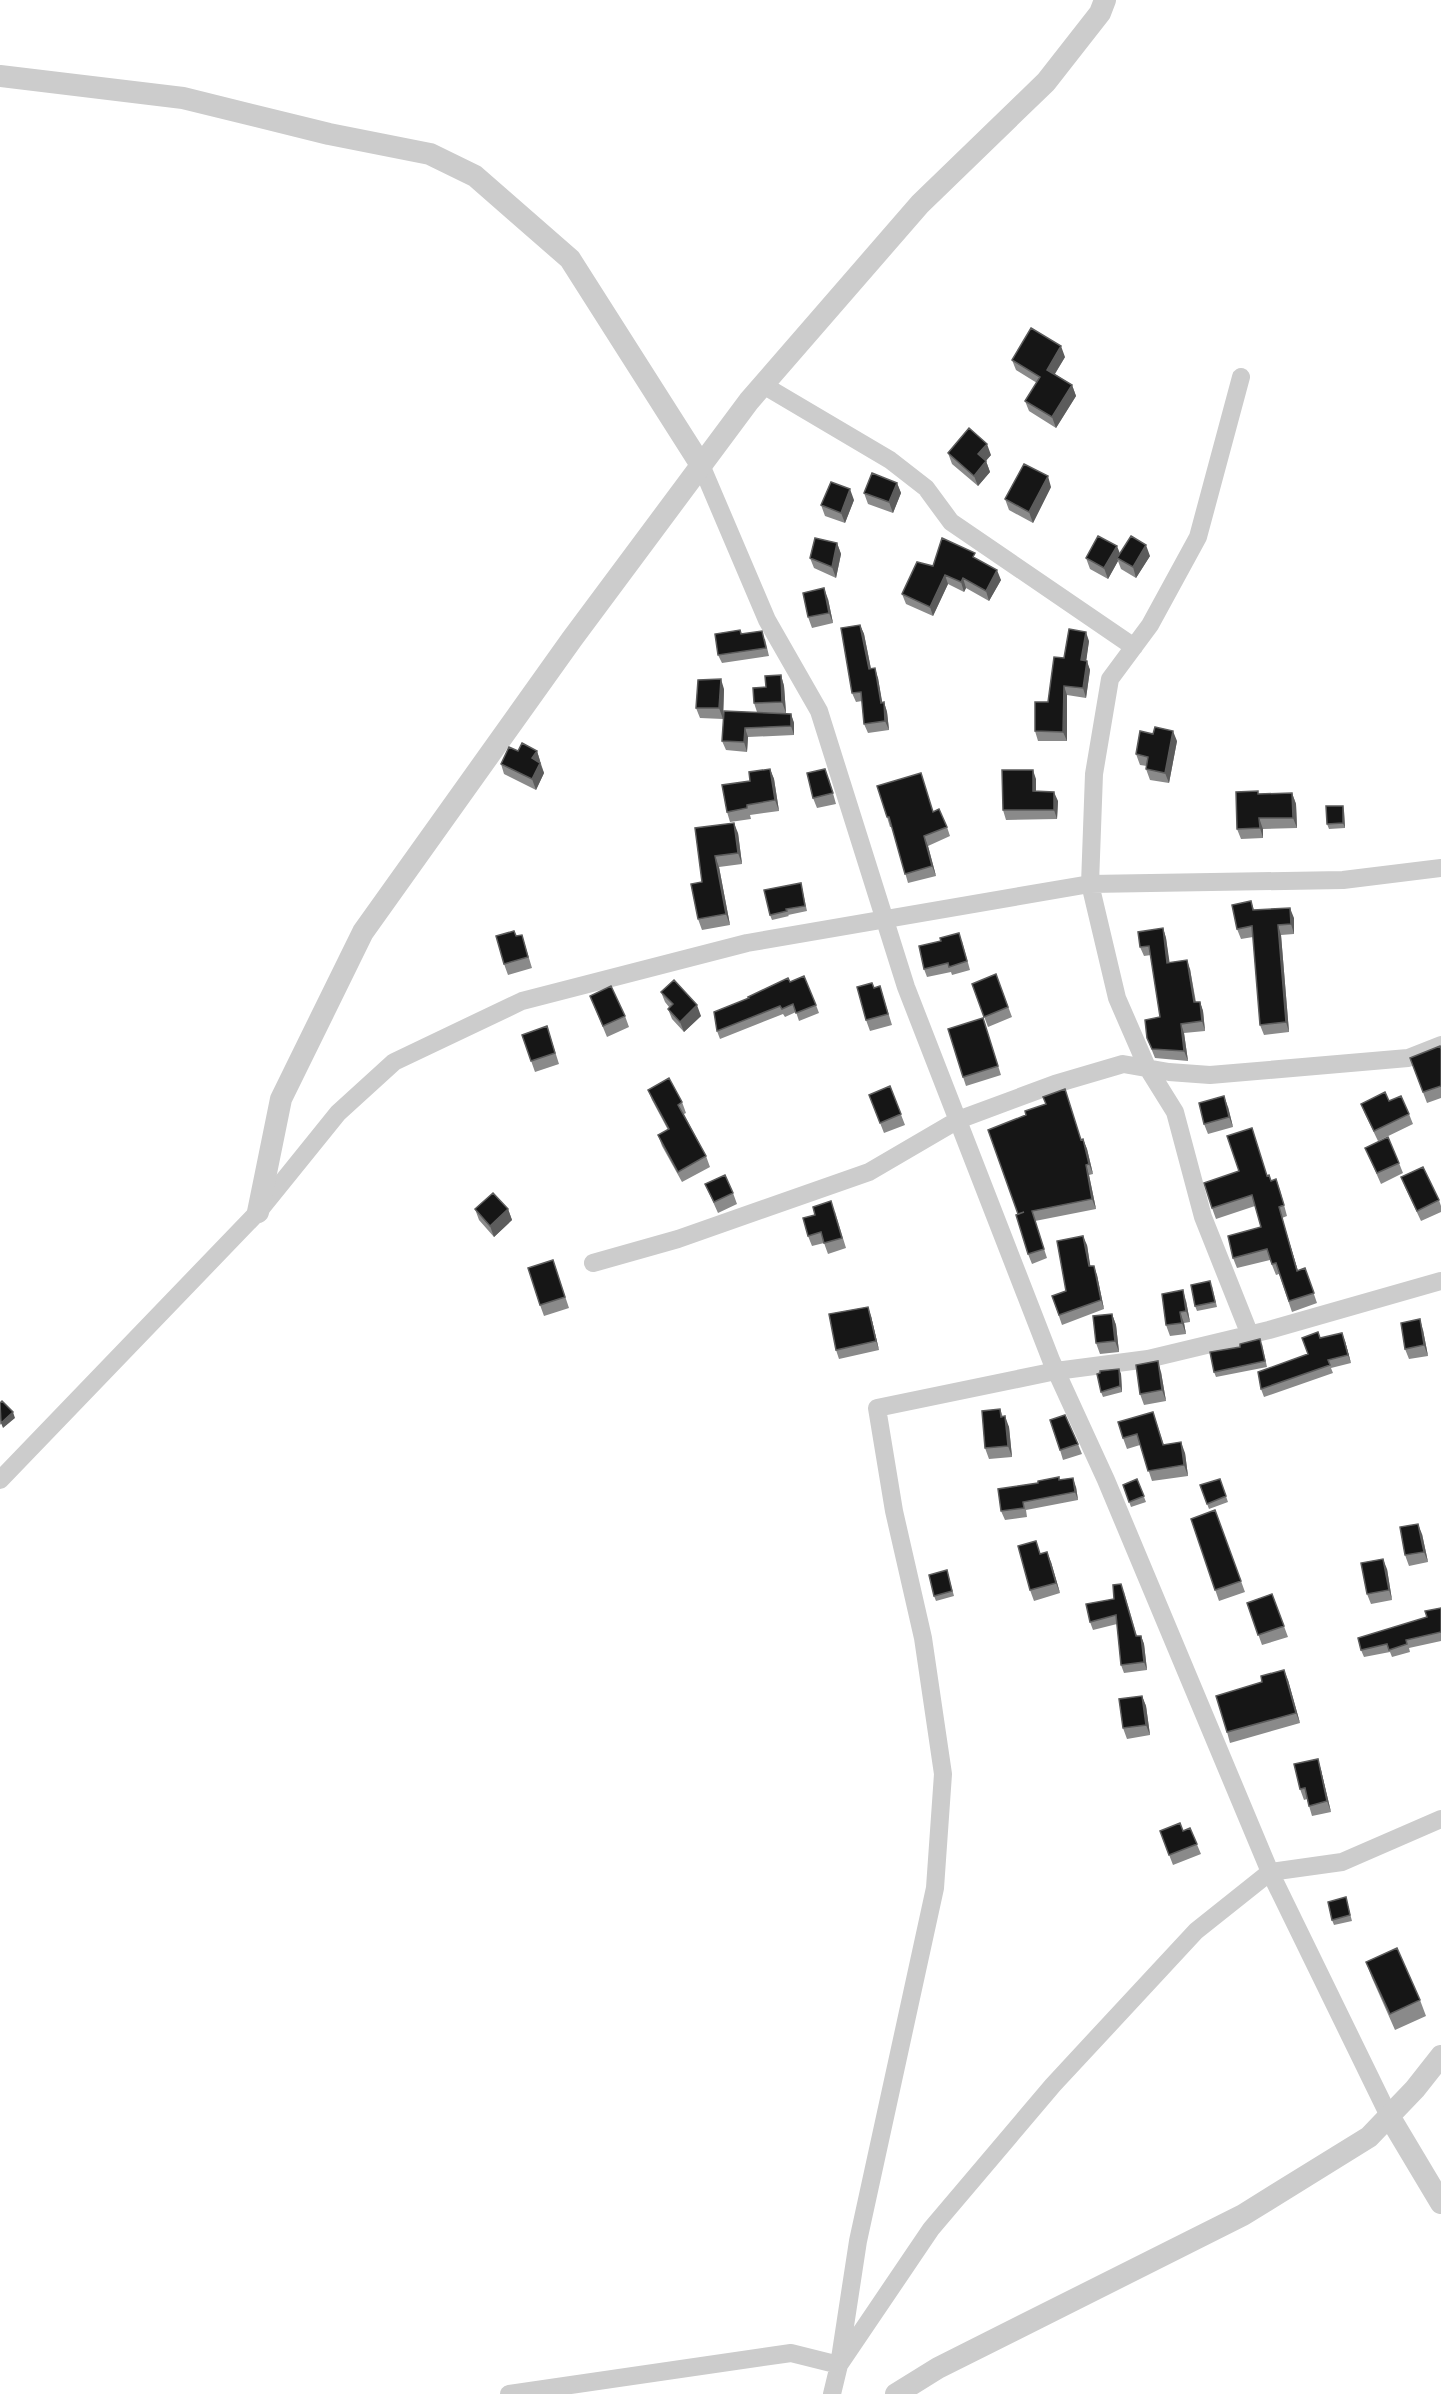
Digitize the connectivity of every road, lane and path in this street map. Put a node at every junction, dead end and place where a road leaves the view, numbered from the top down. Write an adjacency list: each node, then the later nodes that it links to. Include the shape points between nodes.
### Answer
1 (1105, 0): 4 (street, via 1046,82 920,204)
2 (0, 76): 5 (street, via 183,98 430,154 475,176 570,259)
3 (1241, 377): 6 (street, via 1198,537)
4 (763, 386): 5 (street); 6 (street, via 890,460 926,488 951,522)
5 (701, 465): 9 (street, via 767,620 819,711); 13 (street, via 363,933 281,1100)
6 (1134, 647): 8 (street, via 1110,679 1094,774)
7 (1441, 868): 8 (street, via 1343,880)
8 (1090, 884): 9 (street); 11 (street, via 1117,998)
9 (886, 919): 12 (street, via 906,987); 13 (street, via 747,943 522,1001 394,1062 338,1113)
10 (1441, 1045): 11 (street, via 1408,1058 1210,1075)
11 (1147, 1067): 12 (street, via 1123,1064); 16 (street, via 1175,1112 1203,1217)
12 (958, 1120): 14 (street, via 869,1172 678,1239); 17 (street)
13 (258, 1212): 18 (street)
14 (593, 1263)
15 (1441, 1281): 16 (street)
16 (1250, 1335): 17 (street, via 1148,1359)
17 (1056, 1371): 20 (street, via 1106,1480); 24 (street, via 877,1408 894,1511 923,1638 943,1774 935,1888 858,2241)
18 (0, 1480)
19 (1441, 1819): 20 (street, via 1342,1862)
20 (1270, 1872): 22 (street); 24 (street, via 1196,1931 1053,2085 931,2229)
21 (1441, 2056): 22 (street)
22 (1389, 2116): 23 (street); 27 (street, via 1369,2137 1243,2215 938,2368)
23 (1441, 2203)
24 (839, 2365): 25 (street, via 791,2353); 26 (street)
25 (509, 2394)
26 (832, 2394)
27 (896, 2394)

